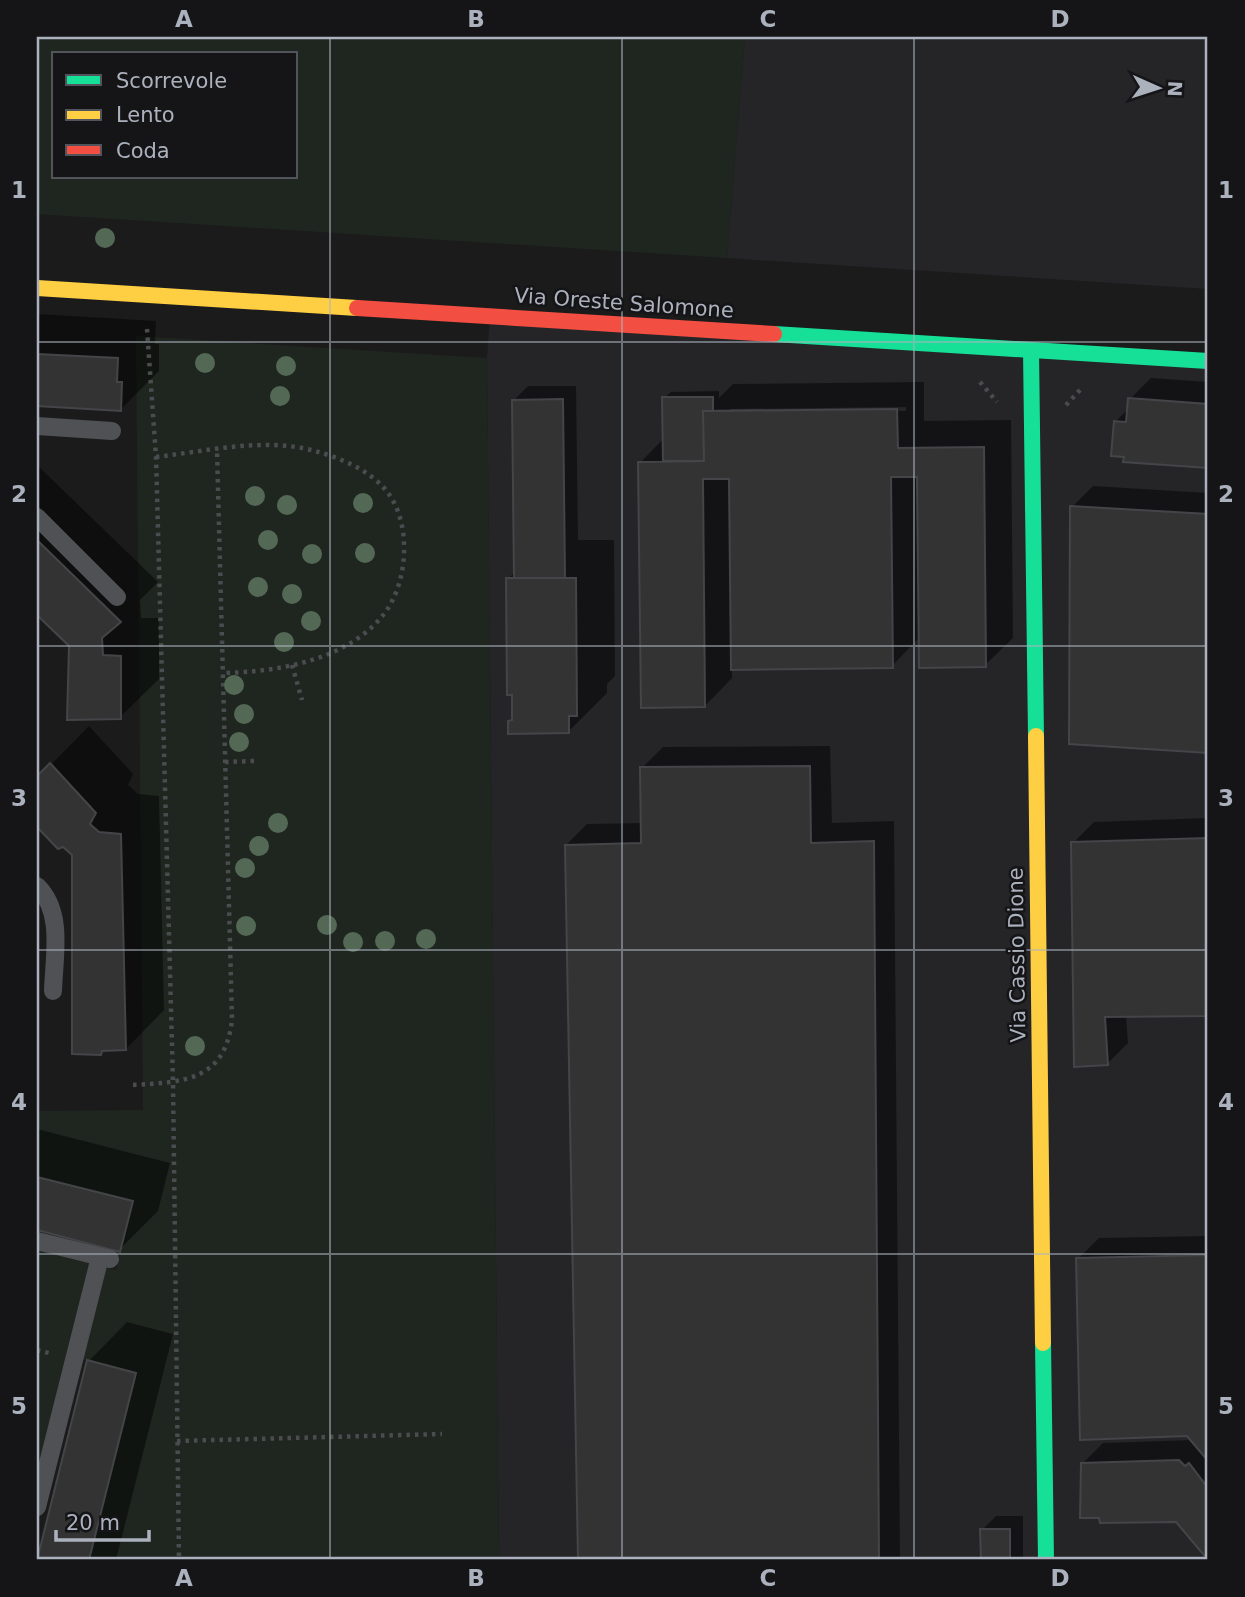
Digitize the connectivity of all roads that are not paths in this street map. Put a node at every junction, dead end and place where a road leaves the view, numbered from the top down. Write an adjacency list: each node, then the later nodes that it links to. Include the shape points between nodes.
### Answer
1 (37, 288): 2 (street, Via Oreste Salomone)
2 (1031, 349): 3 (street, Via Oreste Salomone); 12 (street, Via Cassio Dione)
3 (1208, 360)
4 (37, 426): 5 (lane)
5 (112, 431)
6 (37, 517): 7 (lane)
7 (117, 597)
8 (37, 886): 9 (lane, via 52,905)
9 (53, 991)
10 (37, 1241): 11 (lane, via 105,1258)
11 (37, 1507)
12 (1046, 1560)

